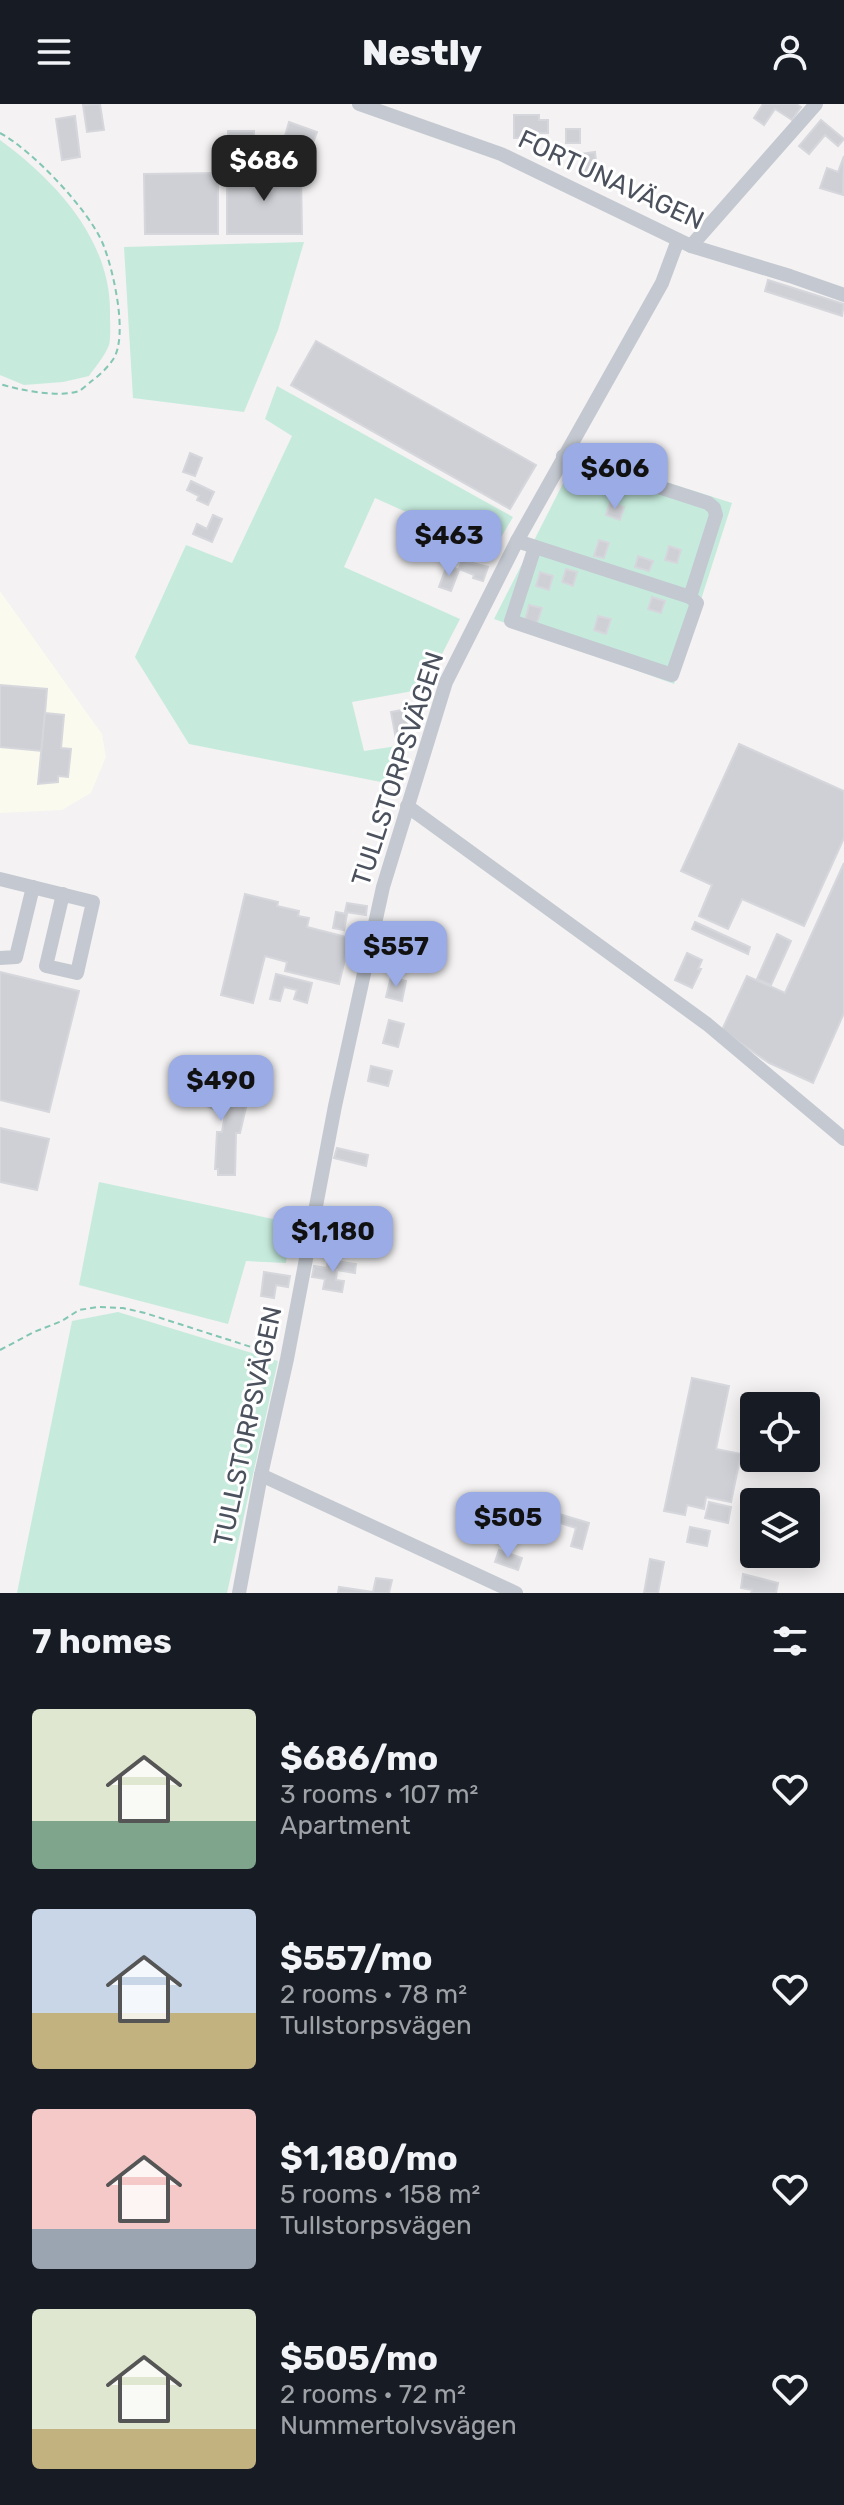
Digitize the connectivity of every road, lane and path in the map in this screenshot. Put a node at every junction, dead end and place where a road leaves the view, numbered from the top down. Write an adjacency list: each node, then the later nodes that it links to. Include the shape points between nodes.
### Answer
1 (359, 104): 4 (street, FORTUNAVÄGEN, via 501,154)
2 (816, 104): 4 (street, TULLSTORPSVÄGEN)
3 (0, 133): 6 (path, via 16,141 87,216 110,268 120,322 115,356 79,391 48,394)
4 (685, 243): 5 (street, FORTUNAVÄGEN); 7 (street, TULLSTORPSVÄGEN)
5 (844, 295)
6 (0, 384)
7 (563, 456): 8 (street, TULLSTORPSVÄGEN); 10 (street, via 714,508)
8 (517, 541): 9 (street); 11 (street, TULLSTORPSVÄGEN, via 446,682)
9 (535, 547): 10 (street); 10 (street, via 511,621 672,675 697,603)
10 (690, 597)
11 (407, 806): 16 (street, via 707,1024); 18 (street, TULLSTORPSVÄGEN, via 383,887 342,1075)
12 (0, 879): 13 (street)
13 (33, 887): 14 (street); 15 (street, via 16,957)
14 (63, 894): 14 (street, via 93,902 77,973 46,966)
15 (0, 958)
16 (844, 1139)
17 (0, 1350): 18 (path, via 79,1310 109,1307 185,1325)
18 (287, 1359): 19 (street, TULLSTORPSVÄGEN)
19 (261, 1475): 20 (street, TULLSTORPSVÄGEN); 21 (street)
20 (239, 1593)
21 (516, 1593)

